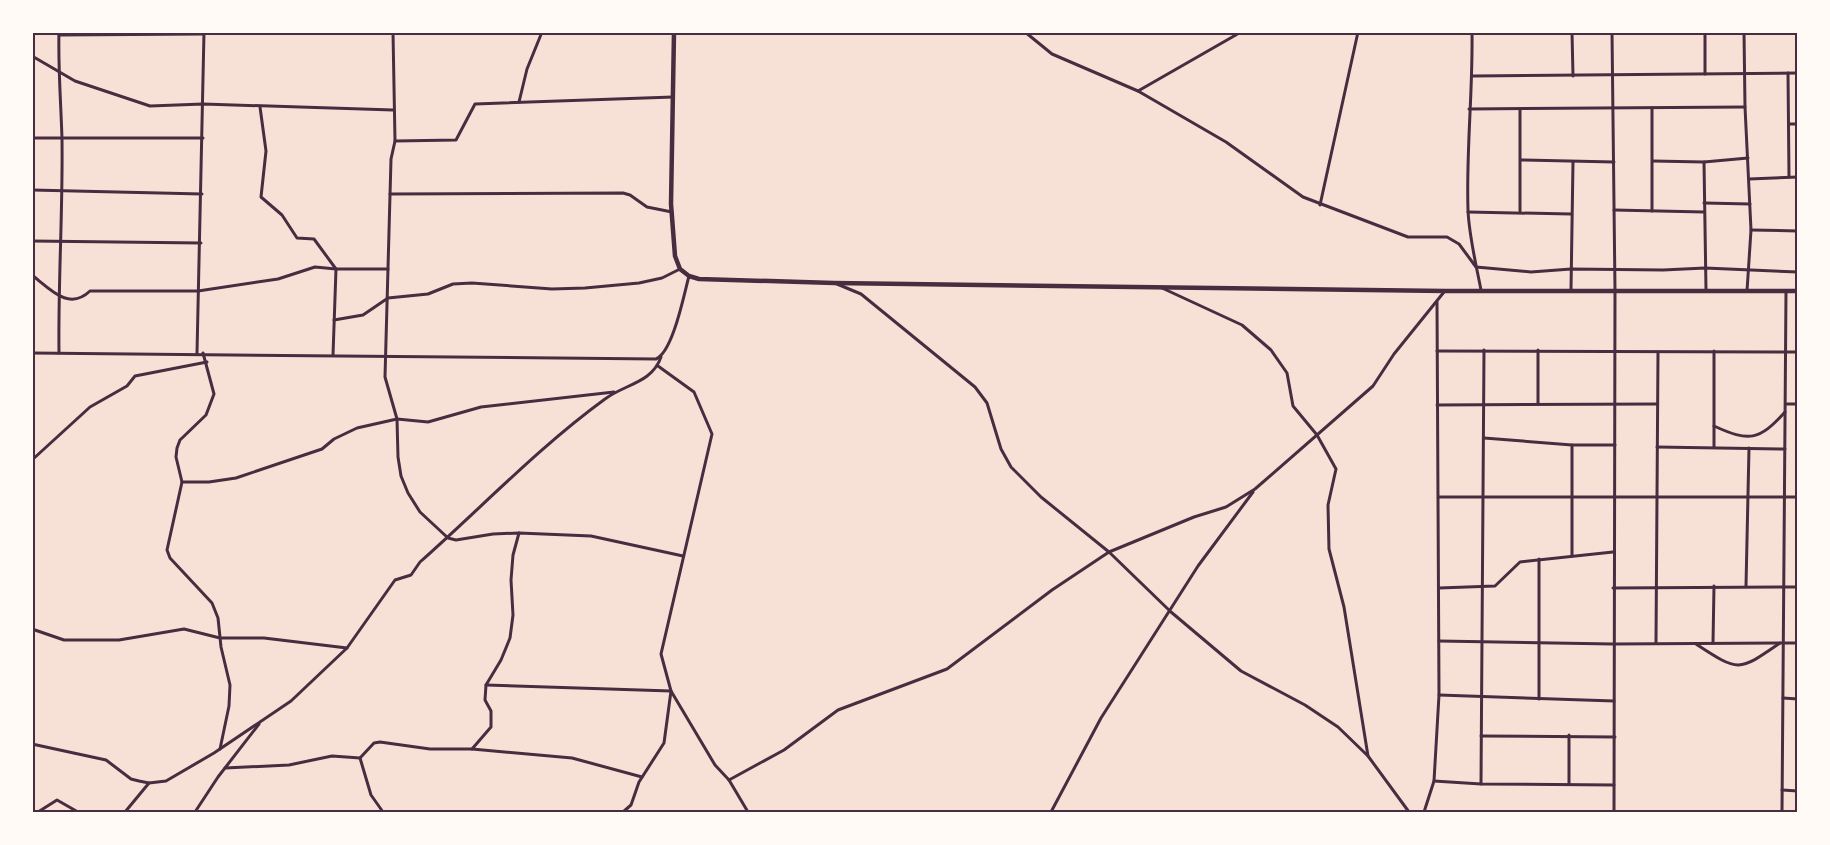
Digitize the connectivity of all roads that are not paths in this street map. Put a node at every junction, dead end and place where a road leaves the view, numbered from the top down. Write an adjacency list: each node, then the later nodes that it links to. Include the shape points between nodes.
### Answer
1 (393, 32): 33 (street)
2 (542, 32): 25 (street)
3 (674, 32): 24 (street)
4 (1025, 32): 23 (street, via 1052,54)
5 (1241, 32): 23 (street)
6 (1358, 32): 55 (street)
7 (1472, 32): 20 (street)
8 (1572, 32): 21 (street)
9 (1612, 32): 22 (street)
10 (1705, 32): 19 (street)
11 (1744, 32): 16 (street)
12 (204, 33): 13 (street); 26 (street)
13 (58, 34): 15 (street)
14 (32, 56): 15 (street)
15 (58, 72): 26 (street, via 95,89 144,105); 38 (street)
16 (1745, 73): 17 (street); 19 (street); 28 (street)
17 (1788, 73): 18 (street); 34 (street)
18 (1798, 73)
19 (1704, 74): 22 (street)
20 (1473, 76): 21 (street); 31 (street)
21 (1573, 76): 22 (street)
22 (1612, 76): 29 (street)
23 (1138, 91): 55 (street, via 1226,142 1303,197)
24 (673, 97): 25 (street); 59 (street)
25 (518, 102): 39 (street, via 475,104 456,140)
26 (203, 104): 27 (street); 37 (street)
27 (260, 107): 33 (street); 70 (street, via 266,151 261,197 282,216 297,238 314,239)
28 (1745, 107): 30 (street); 40 (street)
29 (1613, 108): 30 (street); 32 (street); 44 (street)
30 (1652, 108): 42 (street)
31 (1469, 109): 32 (street); 60 (street)
32 (1520, 109): 41 (street)
33 (393, 110): 39 (street)
34 (1790, 124): 35 (street); 46 (street)
35 (1798, 124)
36 (32, 138): 38 (street)
37 (203, 138): 38 (street); 51 (street)
38 (62, 139): 50 (street)
39 (395, 141): 52 (street)
40 (1748, 158): 45 (street); 48 (street)
41 (1521, 160): 43 (street); 57 (street)
42 (1652, 161): 45 (street); 58 (street)
43 (1573, 162): 44 (street); 62 (street)
44 (1614, 162): 56 (street)
45 (1704, 162): 53 (street)
46 (1789, 177): 47 (street); 48 (street)
47 (1798, 177)
48 (1750, 178): 54 (street)
49 (32, 190): 50 (street)
50 (61, 190): 51 (street); 66 (street)
51 (202, 194): 67 (street)
52 (390, 194): 59 (street, via 623,193 630,194 647,207); 71 (street)
53 (1704, 202): 54 (street); 61 (street)
54 (1750, 204): 63 (street)
55 (1320, 205): 68 (street, via 1408,237 1447,237 1459,244)
56 (1614, 210): 58 (street); 74 (street)
57 (1520, 211): 60 (street); 62 (street)
58 (1652, 211): 61 (street)
59 (672, 212): 72 (street, via 675,256)
60 (1468, 212): 68 (street)
61 (1704, 212): 69 (street)
62 (1571, 214): 73 (street)
63 (1751, 230): 64 (street); 75 (street)
64 (1798, 231)
65 (32, 241): 66 (street)
66 (60, 241): 67 (street); 90 (street)
67 (201, 243): 85 (street)
68 (1476, 267): 73 (street, via 1531,272); 81 (street)
69 (1705, 268): 74 (street); 75 (street); 84 (street)
70 (336, 269): 71 (street); 85 (street, via 315,267 278,279); 93 (street)
71 (388, 269): 91 (street)
72 (680, 269): 78 (street); 91 (street, via 662,278 639,283 552,289 462,283 428,294)
73 (1571, 269): 74 (street); 82 (street)
74 (1614, 270): 83 (street)
75 (1748, 270): 76 (street); 87 (street)
76 (1798, 272)
77 (32, 276): 90 (street)
78 (689, 276): 79 (street, via 699,279); 108 (street, via 672,336)
79 (834, 283): 80 (street); 143 (street, via 861,294 975,387 987,403 1011,467 1041,497)
80 (1157, 286): 86 (street); 122 (street, via 1242,325 1271,350 1287,373 1293,406)
81 (1481, 290): 82 (street); 86 (street)
82 (1571, 290): 83 (street)
83 (1615, 290): 84 (street); 98 (street)
84 (1706, 290): 87 (street)
85 (198, 291): 90 (street, via 90,291 83,298 74,300); 104 (street)
86 (1445, 291): 92 (street)
87 (1747, 291): 88 (street)
88 (1786, 291): 89 (street); 100 (street)
89 (1798, 291)
90 (58, 295): 103 (street)
91 (388, 298): 93 (street, via 363,315); 107 (street)
92 (1436, 301): 96 (street); 122 (street, via 1373,386)
93 (334, 320): 106 (street)
94 (1484, 350): 95 (street); 96 (street); 112 (street)
95 (1538, 350): 98 (street); 114 (street)
96 (1437, 351): 118 (street)
97 (1714, 351): 99 (street); 100 (street); 121 (street)
98 (1615, 352): 99 (street); 113 (street)
99 (1658, 352): 115 (street)
100 (1786, 352): 101 (street); 116 (street)
101 (1798, 352)
102 (32, 353): 103 (street)
103 (59, 353): 104 (street)
104 (197, 353): 105 (street)
105 (203, 353): 106 (street); 109 (street)
106 (333, 355): 107 (street)
107 (385, 355): 108 (street); 120 (street, via 386,377)
108 (661, 357): 110 (street)
109 (207, 362): 130 (street, via 135,376 127,386 90,407); 131 (street, via 214,394 206,415 180,440 177,448)
110 (658, 366): 111 (street, via 638,383); 145 (street, via 694,392 712,434)
111 (619, 392): 120 (street, via 481,407 428,422); 142 (street, via 607,398 537,455)
112 (1484, 403): 114 (street); 118 (street); 123 (street)
113 (1615, 403): 114 (street); 115 (street); 124 (street)
114 (1538, 404)
115 (1657, 404): 126 (street)
116 (1786, 404): 117 (street); 119 (street)
117 (1798, 404)
118 (1437, 405): 135 (street)
119 (1786, 411): 121 (street, via 1771,427 1756,436 1730,433); 129 (street)
120 (398, 420): 131 (street, via 357,428 322,449 236,478); 142 (street, via 398,457 408,493 420,512)
121 (1714, 426): 127 (street)
122 (1317, 435): 132 (street); 184 (street, via 1336,469 1328,505 1329,549 1344,607)
123 (1484, 438): 125 (street); 136 (street)
124 (1615, 445): 125 (street); 133 (street)
125 (1572, 446): 137 (street)
126 (1657, 446): 127 (street); 138 (street)
127 (1714, 448): 128 (street)
128 (1749, 448): 129 (street); 134 (street)
129 (1785, 448): 139 (street)
130 (32, 460)
131 (182, 482): 158 (street, via 167,550 170,558 212,602)
132 (1255, 489): 143 (street, via 1226,507); 156 (street, via 1198,566)
133 (1613, 496): 137 (street); 138 (street); 144 (street)
134 (1748, 496): 138 (street); 139 (street); 150 (street)
135 (1439, 497): 136 (street); 154 (street)
136 (1483, 497): 137 (street); 151 (street)
137 (1572, 497): 146 (street)
138 (1657, 497): 148 (street)
139 (1785, 497): 140 (street); 152 (street)
140 (1798, 497)
141 (519, 533): 142 (street, via 456,540); 145 (street, via 590,536); 169 (street, via 513,555 510,638)
142 (448, 538): 168 (street, via 420,562 411,576 395,580)
143 (1109, 552): 156 (street); 188 (street, via 1052,590 947,669 838,710 784,750)
144 (1613, 552): 146 (street); 155 (street)
145 (683, 556): 170 (street, via 661,654)
146 (1572, 556): 147 (street)
147 (1539, 559): 151 (street, via 1520,562 1495,586); 160 (street)
148 (1656, 586): 149 (street); 155 (street); 162 (street)
149 (1714, 586): 150 (street); 164 (street)
150 (1746, 586): 152 (street)
151 (1483, 587): 154 (street); 161 (street)
152 (1784, 587): 153 (street); 165 (street)
153 (1798, 587)
154 (1439, 588): 159 (street)
155 (1614, 588): 167 (street)
156 (1170, 612): 184 (street, via 1241,671 1305,705 1338,727); 204 (street, via 1101,718)
157 (32, 628): 158 (street, via 64,640 79,641 137,638 184,629)
158 (220, 638): 168 (street, via 264,638); 182 (street, via 230,686)
159 (1439, 641): 161 (street); 171 (street)
160 (1539, 642): 161 (street); 167 (street); 174 (street)
161 (1482, 643): 172 (street)
162 (1656, 643): 163 (street); 167 (street)
163 (1696, 643): 164 (street); 165 (street, via 1724,661 1740,666)
164 (1713, 643): 165 (street)
165 (1782, 643): 166 (street); 173 (street)
166 (1798, 643)
167 (1613, 644): 176 (street)
168 (347, 648): 177 (street, via 291,701)
169 (486, 685): 170 (street); 183 (street, via 485,700 491,711 491,727)
170 (671, 691): 187 (street, via 663,747); 188 (street, via 715,765)
171 (1439, 695): 172 (street); 189 (street)
172 (1480, 696): 174 (street); 179 (street)
173 (1783, 698): 175 (street); 194 (street)
174 (1539, 699): 176 (street)
175 (1798, 699)
176 (1614, 701): 180 (street)
177 (262, 720): 182 (street); 186 (street)
178 (1569, 735): 179 (street); 180 (street); 192 (street)
179 (1481, 736): 191 (street)
180 (1615, 737): 193 (street)
181 (32, 744): 190 (street, via 106,760 131,779)
182 (220, 749): 190 (street, via 166,781)
183 (472, 749): 185 (street, via 437,749 380,742 374,743); 187 (street, via 572,758)
184 (1368, 756): 205 (street)
185 (360, 758): 186 (street, via 332,756 289,765); 201 (street, via 371,795)
186 (225, 768): 200 (street)
187 (642, 777): 202 (street, via 631,805)
188 (729, 780): 196 (street)
189 (1434, 781): 191 (street); 206 (street)
190 (149, 783): 199 (street)
191 (1481, 784): 192 (street)
192 (1569, 784): 193 (street)
193 (1614, 786): 207 (street)
194 (1782, 790): 195 (street); 208 (street)
195 (1798, 791)
196 (748, 810): 203 (street)
197 (38, 812): 198 (street, via 57,800)
198 (78, 812)
199 (124, 812)
200 (195, 812)
201 (383, 812)
202 (623, 812)
203 (752, 812)
204 (1050, 812)
205 (1409, 812)
206 (1424, 812)
207 (1614, 812)
208 (1782, 812)

